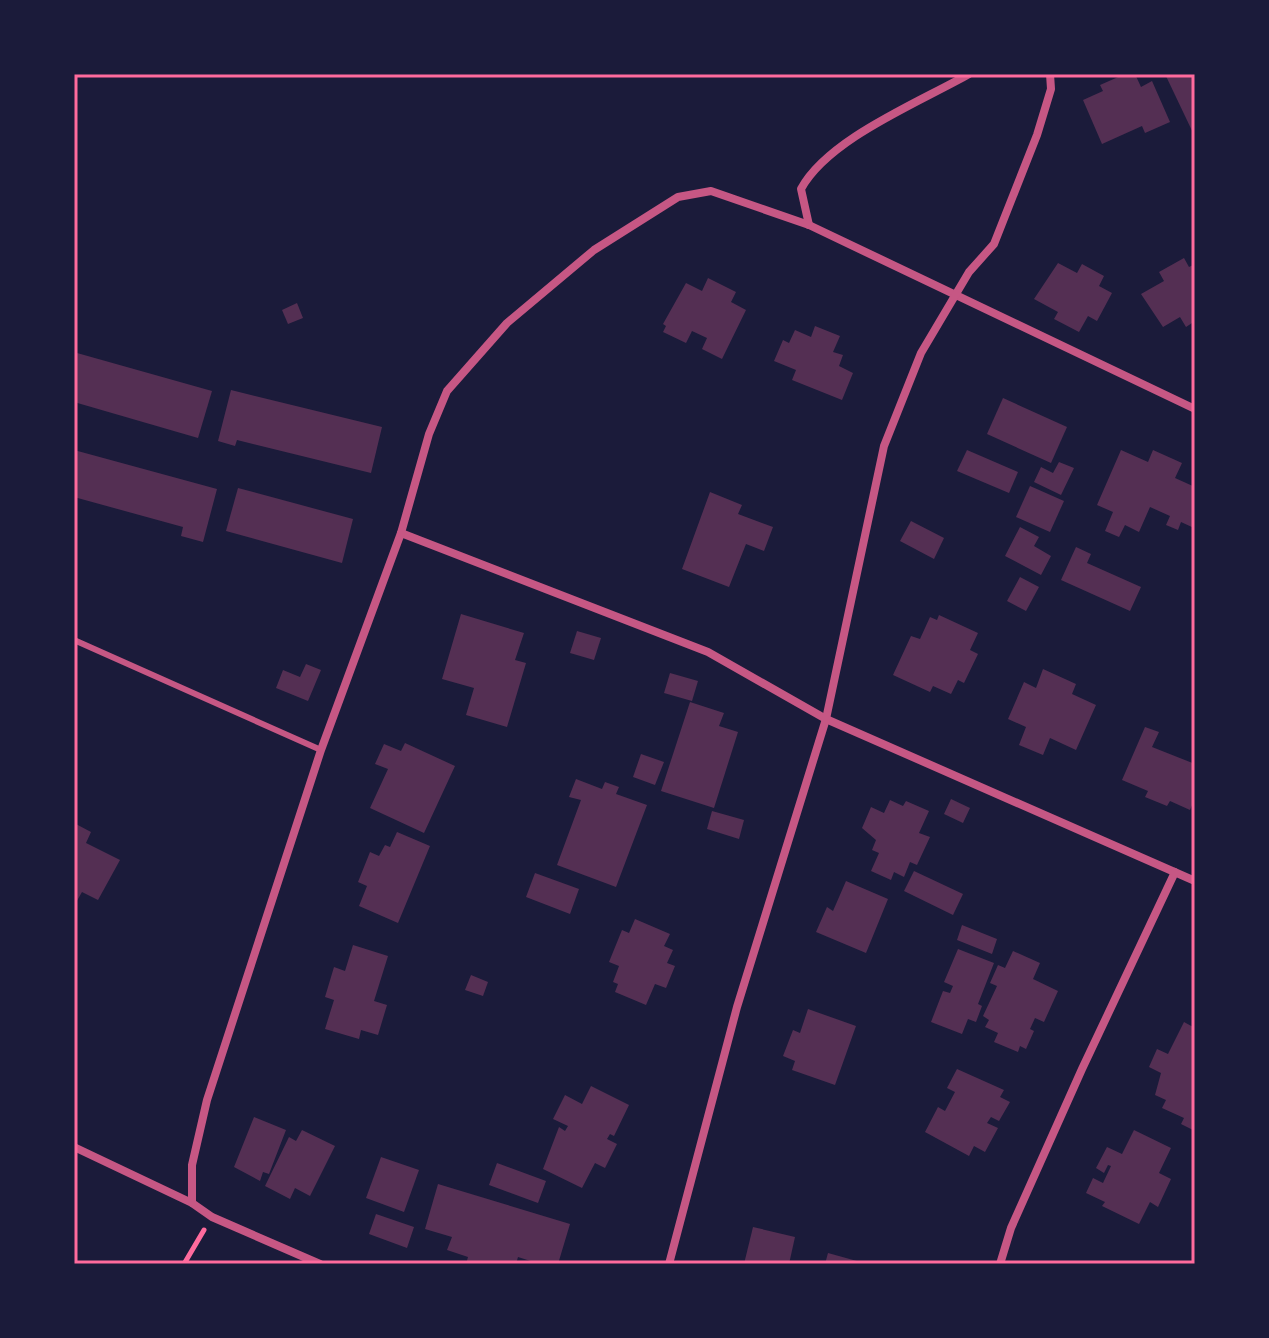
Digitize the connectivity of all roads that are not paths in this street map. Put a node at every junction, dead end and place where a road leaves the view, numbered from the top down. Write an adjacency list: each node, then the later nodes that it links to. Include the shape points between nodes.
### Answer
1 (969, 74): 3 (street, via 830,151 801,189)
2 (1050, 74): 4 (street, via 1051,89 1037,135 994,244)
3 (809, 225): 4 (street); 8 (street, via 711,191 678,197 594,250 507,323 447,391)
4 (954, 295): 6 (street); 10 (street, via 921,353 884,446)
5 (1195, 399): 6 (street)
6 (1186, 404): 7 (street)
7 (1195, 409)
8 (401, 533): 10 (street, via 708,652); 11 (street)
9 (74, 640): 11 (lane)
10 (826, 719): 12 (street); 17 (street, via 737,1007)
11 (321, 750): 15 (street, via 207,1100 192,1165)
12 (1175, 872): 13 (street); 18 (street, via 1069,1098)
13 (1195, 881)
14 (74, 1147): 15 (street)
15 (192, 1203): 16 (street, via 212,1217)
16 (320, 1264)
17 (669, 1264)
18 (1000, 1264)

